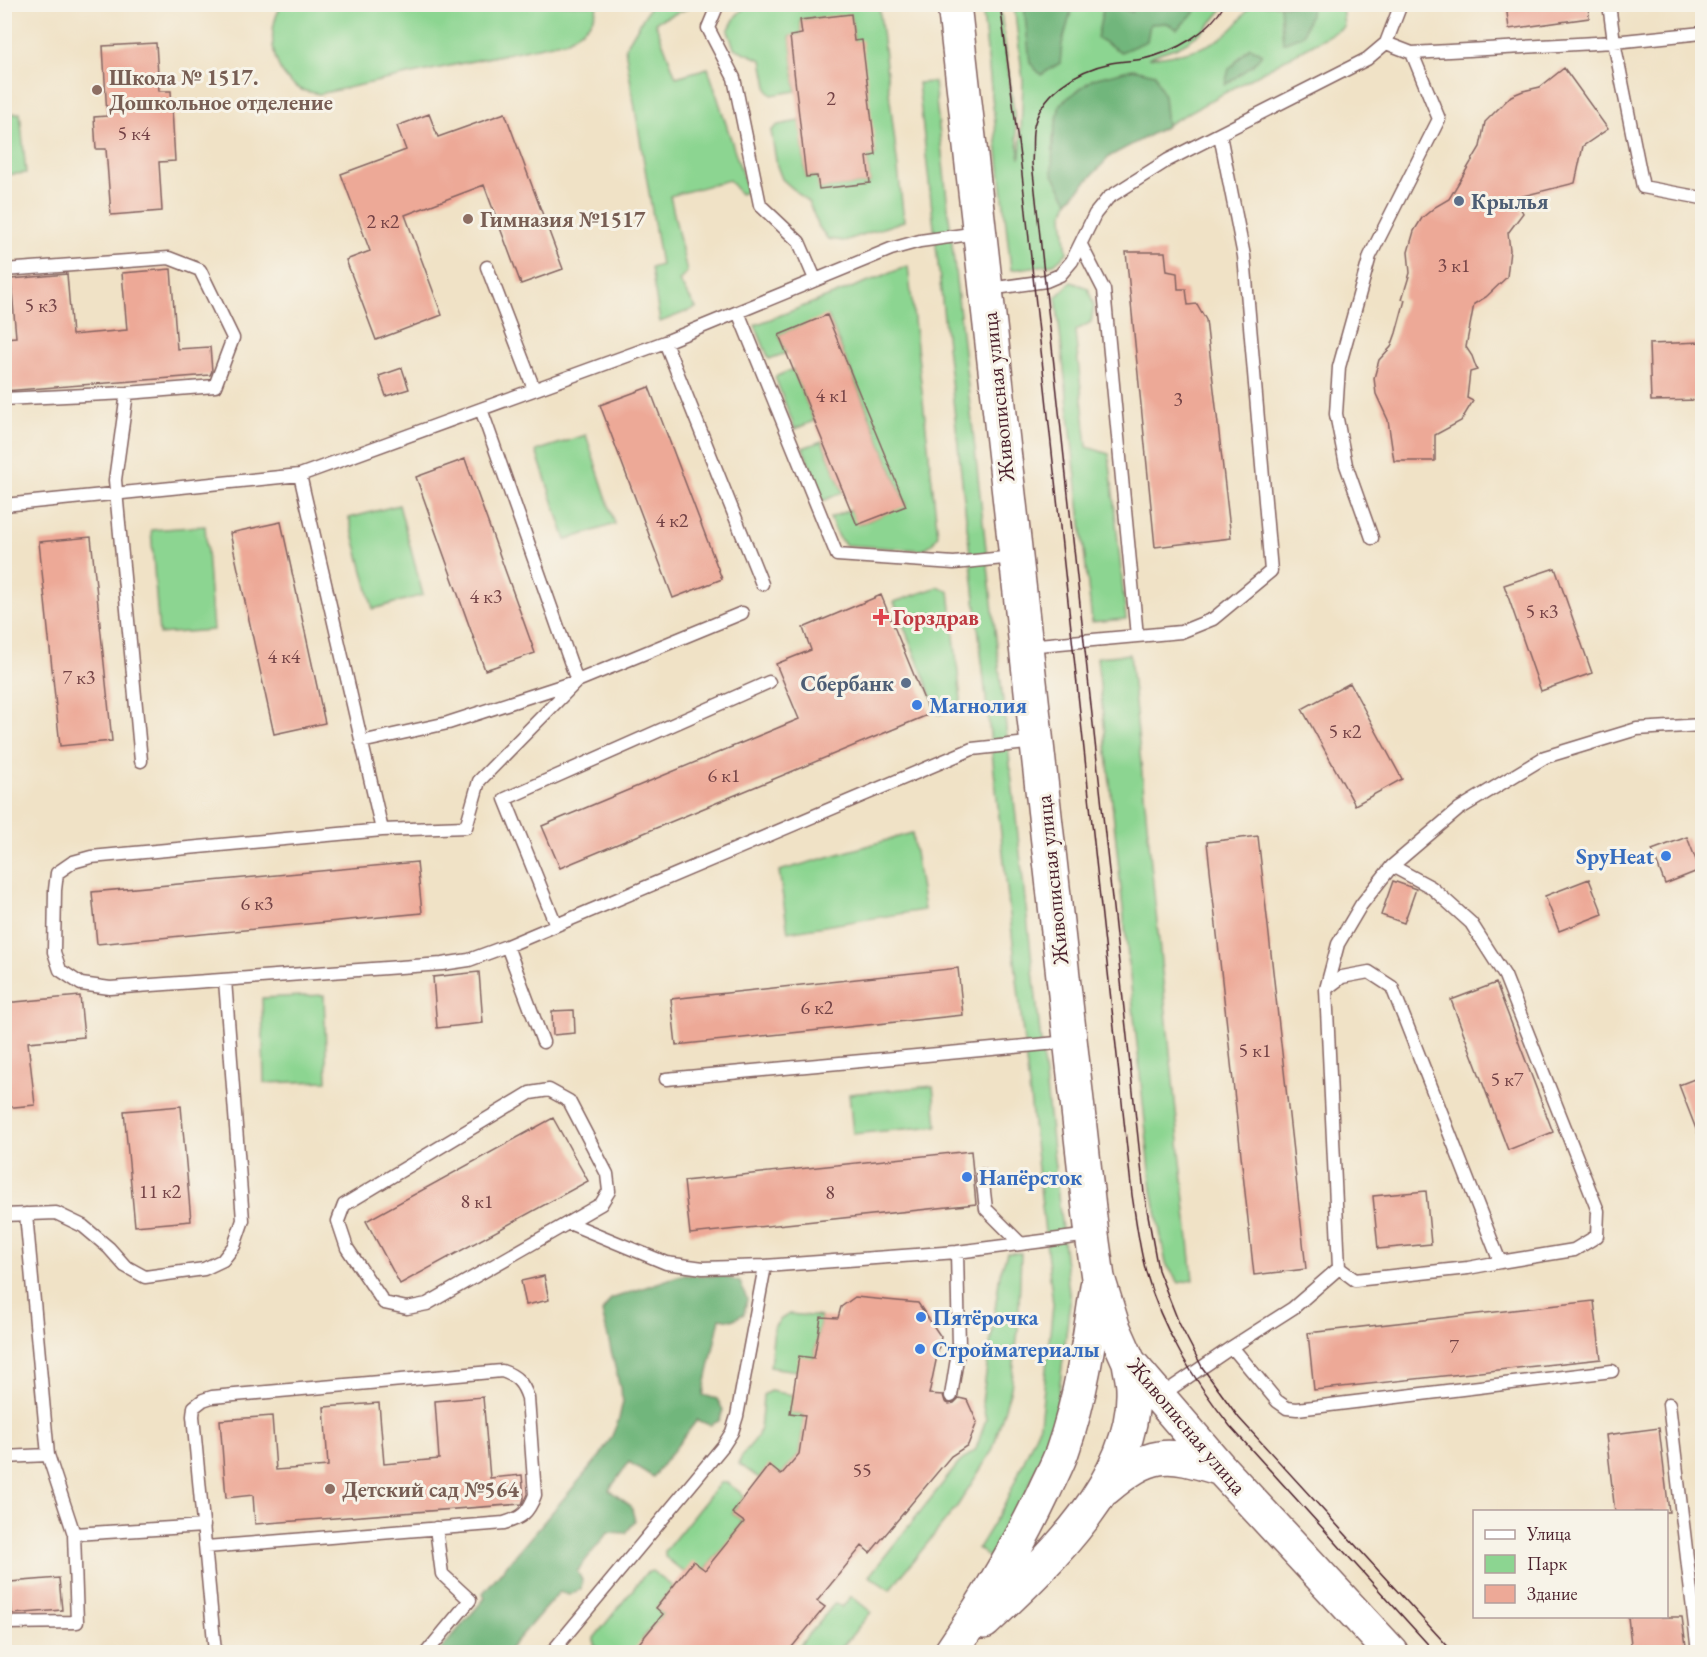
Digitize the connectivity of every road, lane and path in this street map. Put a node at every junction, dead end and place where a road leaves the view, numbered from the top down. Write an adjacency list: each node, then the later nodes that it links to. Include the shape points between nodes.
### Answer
1 (718, 4): 15 (lane, via 708,28 734,78 760,205 799,242)
2 (954, 4): 11 (street, Живописная улица)
3 (1401, 4): 7 (lane)
4 (1609, 4): 6 (lane)
5 (1702, 33): 6 (lane)
6 (1614, 42): 8 (lane); 10 (lane, via 1643,187)
7 (1386, 43): 8 (lane); 9 (lane, via 1367,59)
8 (1412, 53): 26 (lane, via 1439,119 1370,256 1339,367 1336,414 1346,465)
9 (1220, 135): 12 (lane, via 1168,160 1108,198 1095,214); 30 (lane, via 1244,256 1271,571 1213,619 1181,632)
10 (1702, 198)
11 (979, 233): 15 (lane, via 891,249); 16 (street, Живописная улица)
12 (1081, 245): 16 (lane, via 1060,275); 30 (lane, via 1104,290)
13 (487, 267): 19 (lane)
14 (4, 270): 20 (lane, via 169,258 200,270 233,338 214,386)
15 (815, 279): 17 (lane)
16 (986, 290): 27 (street, Живописная улица)
17 (738, 312): 18 (lane); 27 (lane, via 837,555 954,563)
18 (665, 342): 19 (lane); 28 (lane)
19 (534, 389): 22 (lane)
20 (127, 393): 21 (lane); 24 (lane)
21 (4, 399)
22 (481, 409): 23 (lane); 32 (lane)
23 (300, 475): 24 (lane); 36 (lane)
24 (116, 494): 25 (lane); 37 (lane)
25 (4, 505)
26 (1372, 538)
27 (1016, 556): 31 (street, Живописная улица)
28 (762, 584)
29 (742, 613): 32 (lane)
30 (1137, 636): 31 (lane)
31 (1026, 646): 35 (street, Живописная улица)
32 (577, 681): 36 (lane, via 448,723); 38 (lane, via 478,781 466,826)
33 (769, 682): 40 (lane, via 505,798)
34 (1702, 725): 39 (lane, via 1637,729 1545,757 1459,809)
35 (1037, 741): 40 (lane, via 972,749); 44 (street, Живописная улица)
36 (361, 742): 38 (lane)
37 (141, 761)
38 (382, 830): 42 (lane, via 91,857 73,862 57,873 54,952 60,970 81,984 110,988)
39 (1392, 866): 43 (lane, via 1361,905 1338,945); 54 (lane, via 1431,887 1471,923 1505,976 1598,1211 1597,1236 1574,1250)
40 (556, 925): 41 (lane)
41 (507, 946): 42 (lane, via 470,960 442,964); 45 (lane)
42 (225, 980): 48 (lane, via 243,1220 234,1246 223,1260 204,1269 146,1277 125,1266 83,1226 56,1213)
43 (1326, 989): 54 (lane, via 1342,977 1369,972 1392,987); 56 (lane)
44 (1070, 1041): 46 (lane); 51 (street, Живописная улица)
45 (543, 1042)
46 (666, 1079)
47 (981, 1175): 52 (lane, via 986,1209)
48 (26, 1214): 49 (lane); 65 (lane)
49 (4, 1215)
50 (569, 1222): 50 (lane, via 427,1304 408,1308 384,1303 347,1248 338,1221 345,1205 530,1093 549,1090 569,1101 607,1174 609,1191 601,1204); 55 (lane, via 666,1263 704,1268)
51 (1092, 1235): 52 (lane); 57 (street, Живописная улица)
52 (1021, 1244): 53 (lane)
53 (957, 1252): 55 (lane); 62 (lane, via 959,1346)
54 (1500, 1262): 56 (lane, via 1355,1280)
55 (765, 1266): 77 (lane, via 732,1432)
56 (1339, 1268): 58 (lane, via 1293,1308)
57 (1098, 1278): 59 (street, Живописная улица); 61 (street)
58 (1232, 1347): 60 (lane, via 1277,1401 1298,1409); 63 (lane)
59 (1129, 1362): 61 (street, via 1116,1360 1104,1365); 63 (street, Живописная улица); 68 (street, via 1131,1416 1123,1447)
60 (1612, 1371)
61 (1079, 1393): 74 (street, via 1062,1453 1030,1521)
62 (951, 1396)
63 (1158, 1398): 67 (street, Живописная улица)
64 (1669, 1404): 79 (lane)
65 (48, 1455): 66 (lane); 71 (lane)
66 (4, 1457)
67 (1221, 1469): 68 (street, via 1163,1457 1135,1466); 78 (street, Живописная улица)
68 (1104, 1490): 74 (street, via 1020,1588)
69 (204, 1526): 70 (lane, via 193,1416 194,1407 203,1400 502,1371 514,1375 528,1398 535,1496 530,1509 518,1519 504,1523); 71 (lane); 72 (lane)
70 (436, 1528): 72 (lane); 76 (lane, via 442,1574 470,1600)
71 (74, 1534): 73 (lane, via 77,1622)
72 (206, 1547): 75 (lane)
73 (4, 1623)
74 (951, 1652)
75 (215, 1653)
76 (427, 1653)
77 (552, 1653)
78 (1391, 1653)
79 (1698, 1653)

